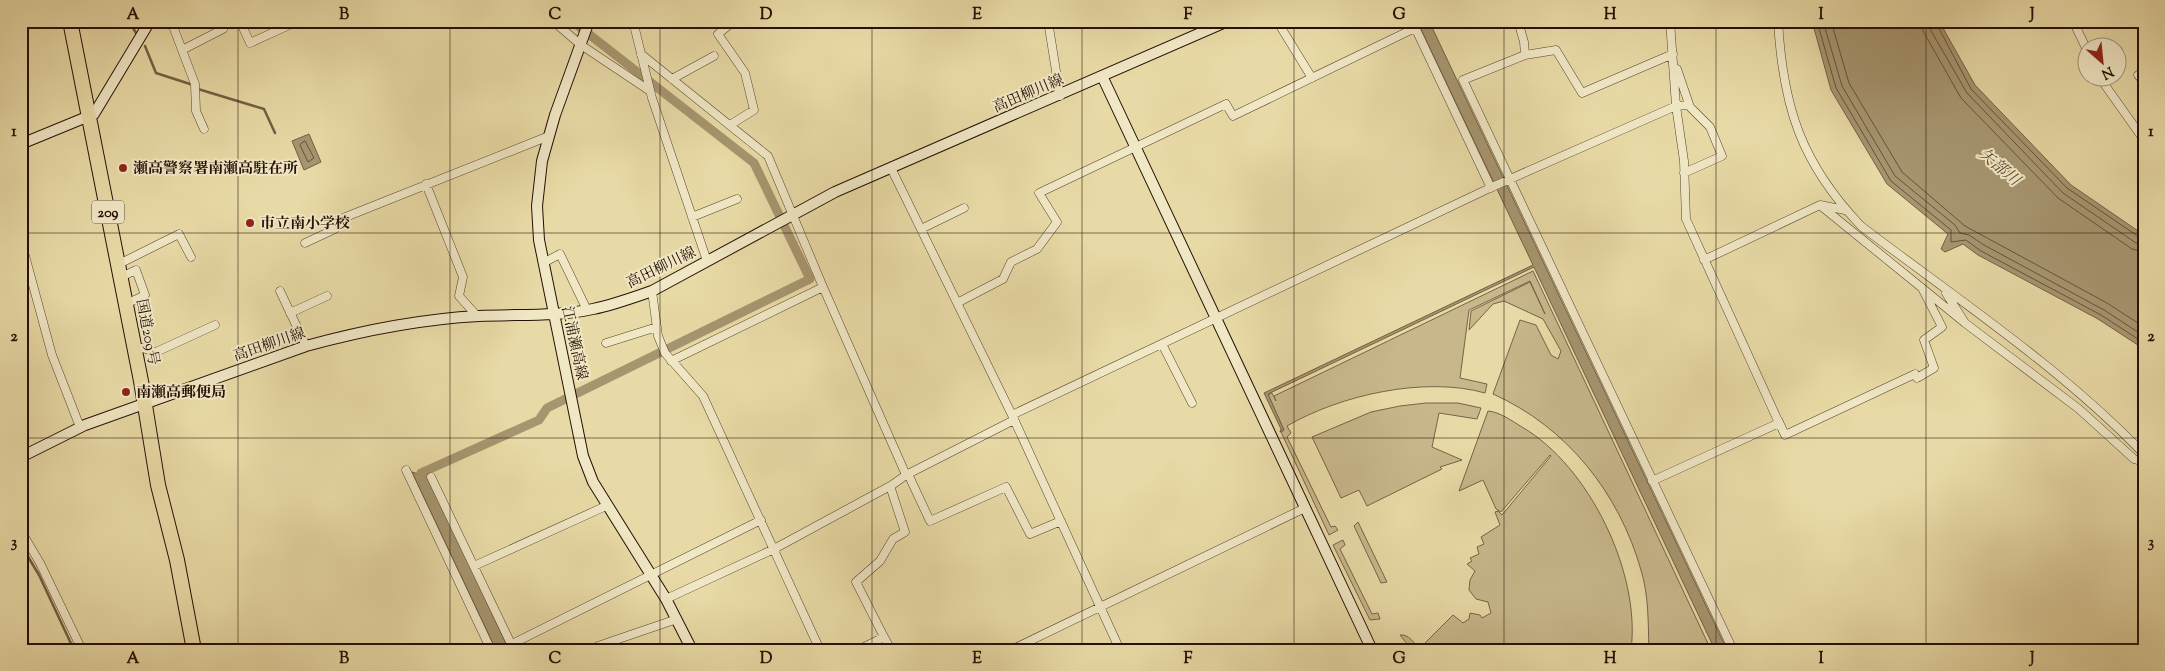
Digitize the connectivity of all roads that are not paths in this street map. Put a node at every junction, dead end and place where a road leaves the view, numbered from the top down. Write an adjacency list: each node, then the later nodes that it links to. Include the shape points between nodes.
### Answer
1 (70, 21): 36 (highway, 国道209号 / 209)
2 (150, 21): 36 (main road)
3 (172, 21): 21 (street)
4 (240, 21): 5 (street, via 250,43)
5 (298, 21)
6 (553, 21): 20 (street)
7 (589, 21): 20 (main road, 江浦瀬高線)
8 (633, 21): 25 (street)
9 (734, 21): 37 (street, via 718,34 745,73 754,110)
10 (1048, 21): 33 (street)
11 (1228, 21): 27 (main road, 高田柳川線)
12 (1277, 21): 28 (street)
13 (1518, 21): 22 (street)
14 (1670, 21): 24 (street)
15 (1778, 21): 51 (street, via 1784,87 1798,131 1818,172)
16 (2073, 21): 19 (street)
17 (1414, 25): 28 (street); 47 (street)
18 (223, 29): 21 (street)
19 (2081, 38)
20 (582, 42): 32 (street); 39 (main road, 江浦瀬高線)
21 (182, 50): 38 (street, via 194,84 196,111)
22 (1524, 55): 24 (street, via 1556,50 1582,93); 45 (street, via 1463,80)
23 (714, 56): 29 (street)
24 (1673, 57): 34 (street); 35 (street)
25 (642, 58): 29 (street); 32 (street)
26 (2144, 72): 30 (street, via 2138,75)
27 (1102, 76): 33 (main road, 高田柳川線); 42 (main road)
28 (1312, 78): 42 (street, via 1233,116 1226,104)
29 (672, 79): 37 (street)
30 (2144, 82)
31 (2107, 88): 40 (street)
32 (651, 94): 53 (street)
33 (1060, 96): 43 (main road, 高田柳川線)
34 (1676, 106): 35 (street); 44 (street); 45 (street)
35 (1690, 107): 44 (street, via 1710,127 1722,156)
36 (89, 118): 41 (main road); 61 (highway, 国道209号 / 209)
37 (730, 125): 52 (street, via 768,156)
38 (204, 129)
39 (549, 136): 46 (street); 60 (main road, 江浦瀬高線, via 538,191)
40 (2144, 140)
41 (21, 144)
42 (1135, 146): 68 (street, via 1039,193 1057,222 1037,250 1011,262 1003,279); 74 (main road)
43 (891, 168): 52 (main road, 高田柳川線); 54 (street)
44 (1684, 173): 58 (street, via 1686,219)
45 (1510, 179): 47 (street); 94 (street)
46 (426, 184): 56 (street, via 332,222 336,229); 73 (street, via 463,277 459,296)
47 (1491, 188): 74 (street)
48 (737, 200): 53 (street)
49 (1820, 205): 51 (street); 58 (street); 63 (street)
50 (964, 208): 54 (street)
51 (1845, 210): 64 (street, via 1861,226)
52 (792, 214): 59 (main road, 高田柳川線); 62 (street)
53 (692, 217): 59 (street)
54 (921, 229): 68 (street)
55 (21, 241): 87 (street, via 52,355)
56 (305, 242)
57 (191, 257): 61 (street, via 179,234)
58 (1704, 260): 86 (street)
59 (707, 261): 66 (main road, 高田柳川線)
60 (543, 263): 70 (street, via 560,254); 72 (main road, 江浦瀬高線)
61 (120, 270): 69 (highway, 国道209号 / 209); 69 (street, via 136,270 145,295)
62 (823, 287): 82 (street); 92 (street)
63 (1922, 288): 75 (street); 86 (street, via 1942,327 1924,340 1934,368 1785,435)
64 (1943, 288): 75 (street); 88 (street, via 2053,372 2117,426)
65 (280, 291): 71 (street)
66 (652, 291): 70 (main road, 高田柳川線); 77 (street)
67 (327, 296): 71 (street)
68 (957, 303): 85 (street)
69 (126, 304): 81 (highway, 国道209号 / 209)
70 (587, 310): 72 (main road, 高田柳川線)
71 (290, 313): 80 (street)
72 (553, 314): 73 (main road, 高田柳川線); 96 (main road, 江浦瀬高線, via 583,456)
73 (477, 316): 80 (main road, 高田柳川線, via 376,330)
74 (1216, 319): 79 (street); 97 (main road)
75 (1965, 323): 90 (street, via 2079,409 2134,459)
76 (215, 325): 81 (street, via 156,352 142,348)
77 (656, 327): 78 (street); 82 (street)
78 (606, 343)
79 (1162, 344): 84 (street); 85 (street)
80 (306, 346): 83 (main road, 高田柳川線)
81 (135, 350): 83 (highway, 国道209号 / 209)
82 (672, 363): 98 (street, via 703,396)
83 (145, 403): 87 (main road, 高田柳川線); 110 (highway, 国道209号 / 209, via 158,485 177,560)
84 (1192, 403)
85 (1013, 418): 92 (street); 99 (street)
86 (1778, 420): 94 (street, via 1779,423)
87 (80, 427): 89 (main road, 高田柳川線)
88 (2144, 454)
89 (21, 457)
90 (2144, 462)
91 (406, 470): 111 (street)
92 (907, 474): 95 (street); 99 (street, via 930,521 1006,487 1030,534)
93 (431, 477): 102 (street)
94 (1652, 481): 121 (street)
95 (891, 485): 101 (street); 107 (street, via 905,532 893,539 880,561 856,582)
96 (606, 506): 102 (street); 103 (main road, 江浦瀬高線)
97 (1306, 508): 105 (street); 120 (main road)
98 (761, 520): 101 (street); 103 (street)
99 (1060, 521): 105 (street)
100 (21, 531): 109 (street)
101 (774, 549): 104 (street); 115 (street)
102 (474, 566): 108 (street)
103 (652, 575): 104 (main road, 江浦瀬高線); 108 (street)
104 (666, 599): 106 (main road, 江浦瀬高線)
105 (1100, 608): 118 (street); 119 (street)
106 (677, 619): 113 (street, via 598,646); 114 (main road, 江浦瀬高線)
107 (884, 637): 116 (street); 117 (street)
108 (513, 647): 112 (street)
109 (82, 650)
110 (194, 650)
111 (490, 650)
112 (500, 650)
113 (599, 650)
114 (692, 650)
115 (820, 650)
116 (858, 650)
117 (891, 650)
118 (1011, 650)
119 (1120, 650)
120 (1372, 650)
121 (1733, 650)

